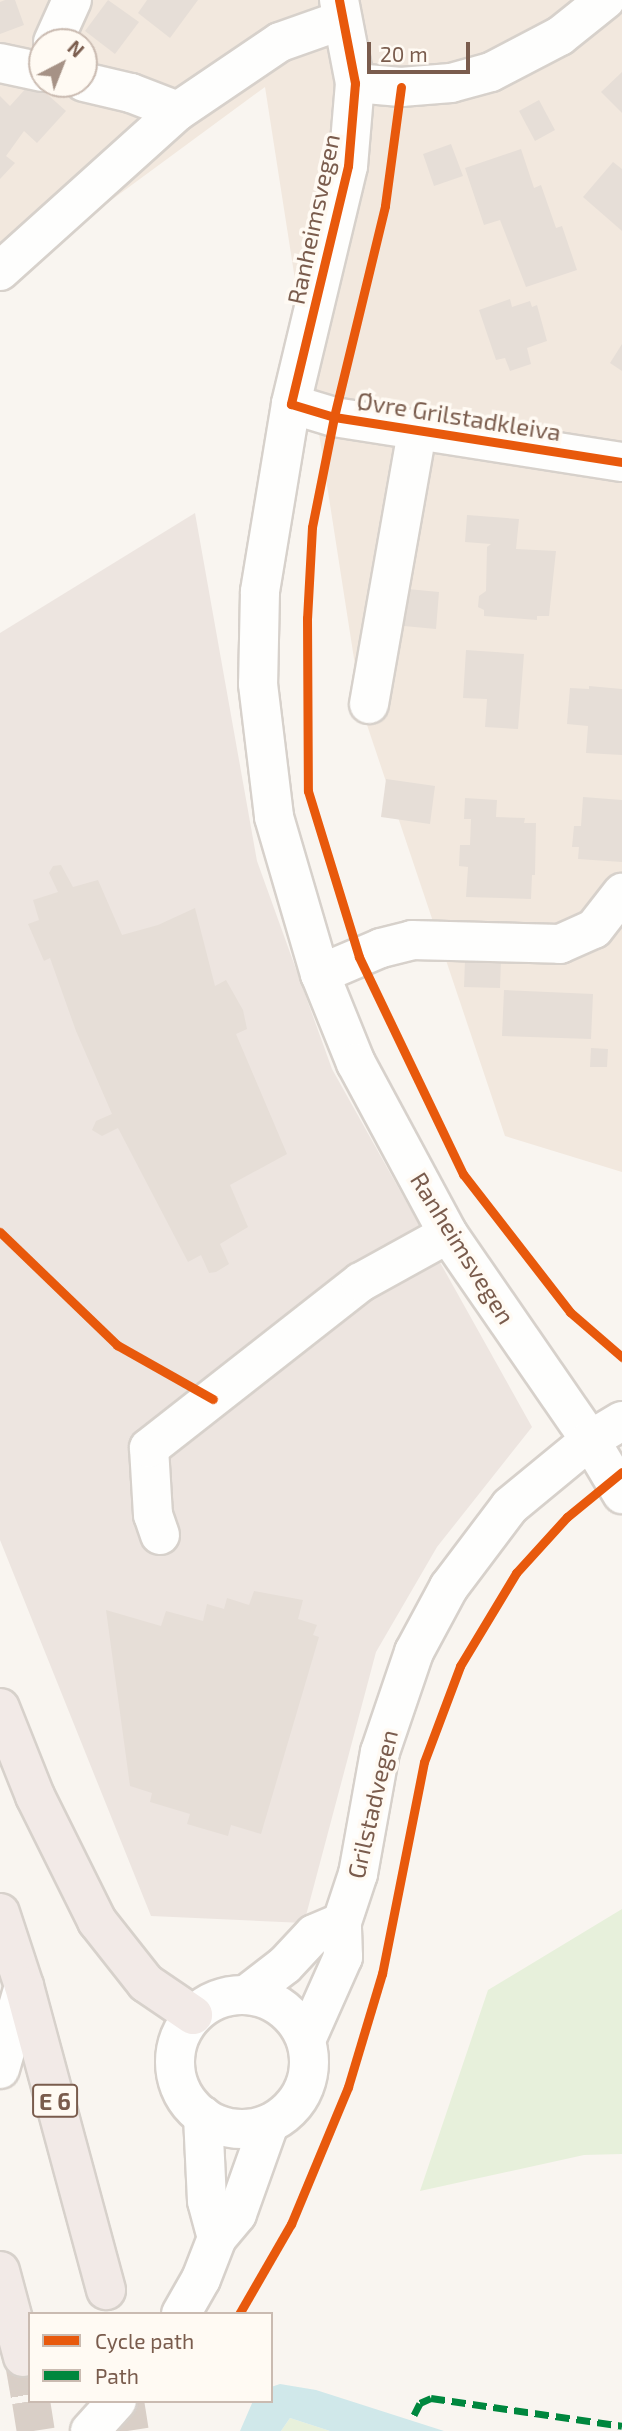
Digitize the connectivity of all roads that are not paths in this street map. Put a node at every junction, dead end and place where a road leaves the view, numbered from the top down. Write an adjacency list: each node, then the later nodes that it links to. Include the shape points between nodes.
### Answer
1 (72, 0): 4 (street)
2 (605, 0): 7 (street, via 560,36 491,72 451,83 401,87)
3 (340, 10): 7 (street, Ranheimsvegen); 9 (street, via 280,42)
4 (59, 28)
5 (0, 63): 6 (street)
6 (28, 68)
7 (355, 83): 11 (street, Ranheimsvegen, via 348,166)
8 (98, 85): 9 (street)
9 (178, 111): 10 (street)
10 (0, 271)
11 (291, 404): 12 (street, Øvre Grilstadkleiva, via 334,417); 16 (street, Ranheimsvegen, via 260,592 258,684 274,817)
12 (418, 431): 13 (street, Øvre Grilstadkleiva); 14 (street)
13 (622, 462)
14 (369, 705)
15 (618, 899): 16 (street, via 594,929 560,944 412,940)
16 (320, 974): 17 (street, Ranheimsvegen, via 356,1063)
17 (448, 1234): 18 (street, Ranheimsvegen); 20 (street, via 361,1282 149,1448 153,1515)
18 (606, 1430): 19 (street); 23 (street, Grilstadvegen, via 510,1506 449,1587 414,1652 380,1752 358,1874)
19 (622, 1494)
20 (160, 1535)
21 (0, 1709): 26 (highway, via 35,1796 97,1921 146,1983)
22 (0, 1913): 24 (highway, E 6)
23 (342, 1922): 25 (street, via 314,1934); 27 (street, Grilstadvegen, via 343,1957)
24 (24, 1986): 28 (street); 33 (highway, E 6)
25 (246, 1996): 26 (street, via 213,2001); 27 (street, via 283,2007)
26 (193, 2015): 29 (street, via 179,2037 174,2063 179,2088 193,2110)
27 (306, 2040): 30 (street, via 310,2073 302,2096 286,2115)
28 (0, 2069)
29 (203, 2116): 30 (street, via 240,2130); 31 (street, via 207,2202)
30 (269, 2124): 31 (street, via 237,2214)
31 (218, 2238): 34 (street)
32 (0, 2271): 35 (highway)
33 (106, 2290)
34 (182, 2312)
35 (23, 2357)
36 (115, 2403): 37 (street)
37 (90, 2431)

